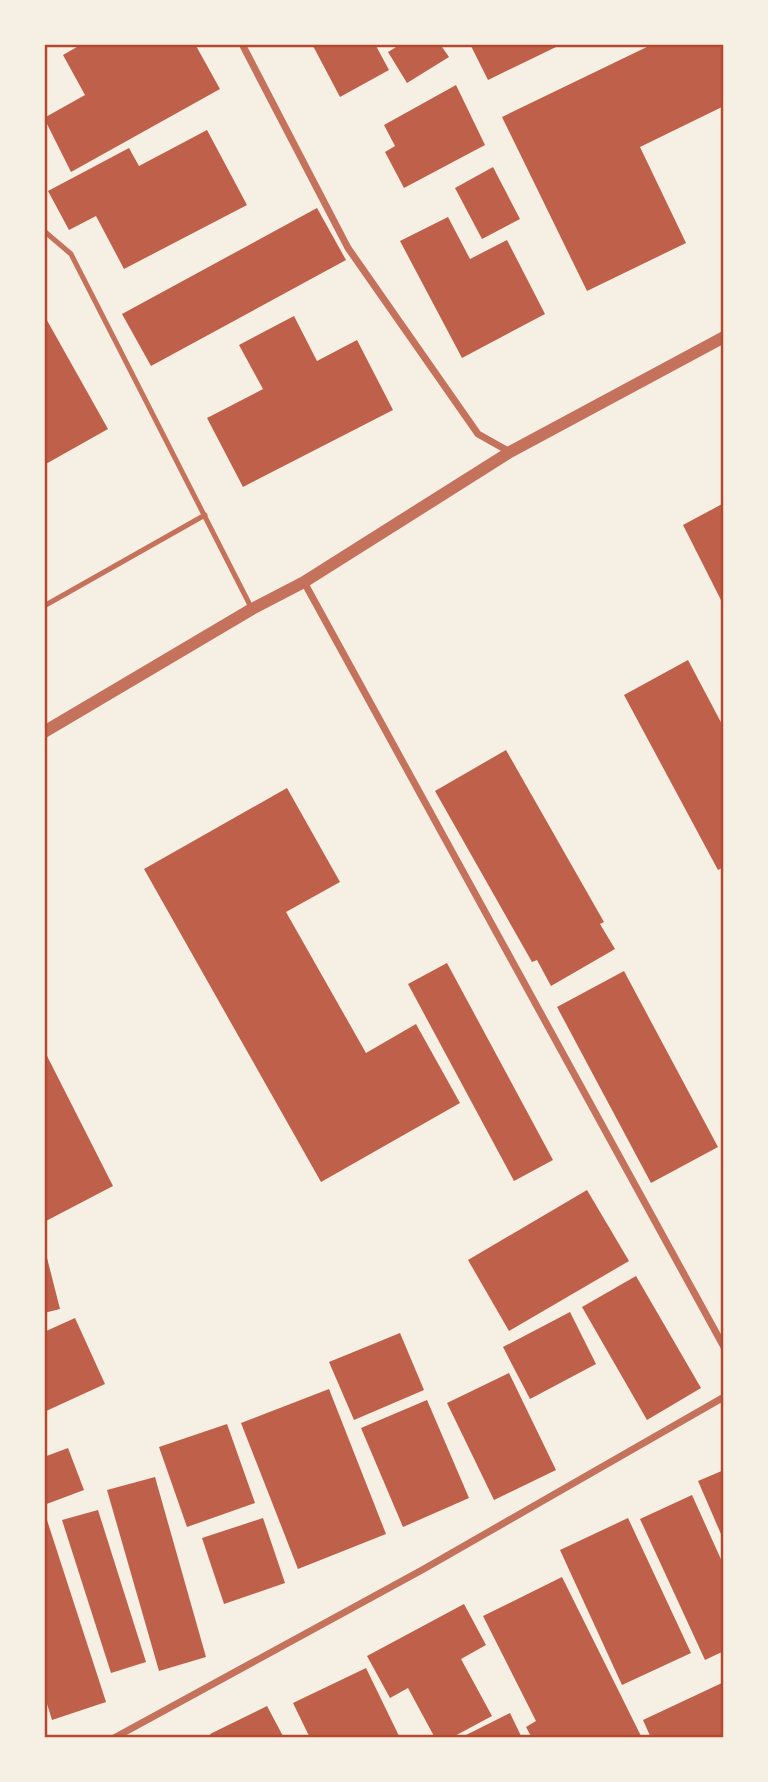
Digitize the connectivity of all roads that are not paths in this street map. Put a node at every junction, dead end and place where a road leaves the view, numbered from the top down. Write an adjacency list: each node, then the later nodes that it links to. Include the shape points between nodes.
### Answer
1 (242, 44): 4 (street, via 348,248 478,434)
2 (44, 231): 5 (lane, via 71,254)
3 (724, 337): 4 (street)
4 (510, 453): 6 (street)
5 (205, 514): 7 (lane); 8 (lane)
6 (304, 582): 8 (street); 10 (street)
7 (44, 606)
8 (252, 609): 9 (street)
9 (44, 732)
10 (724, 1347)
11 (724, 1397): 12 (street, via 422,1570)
12 (114, 1738)

